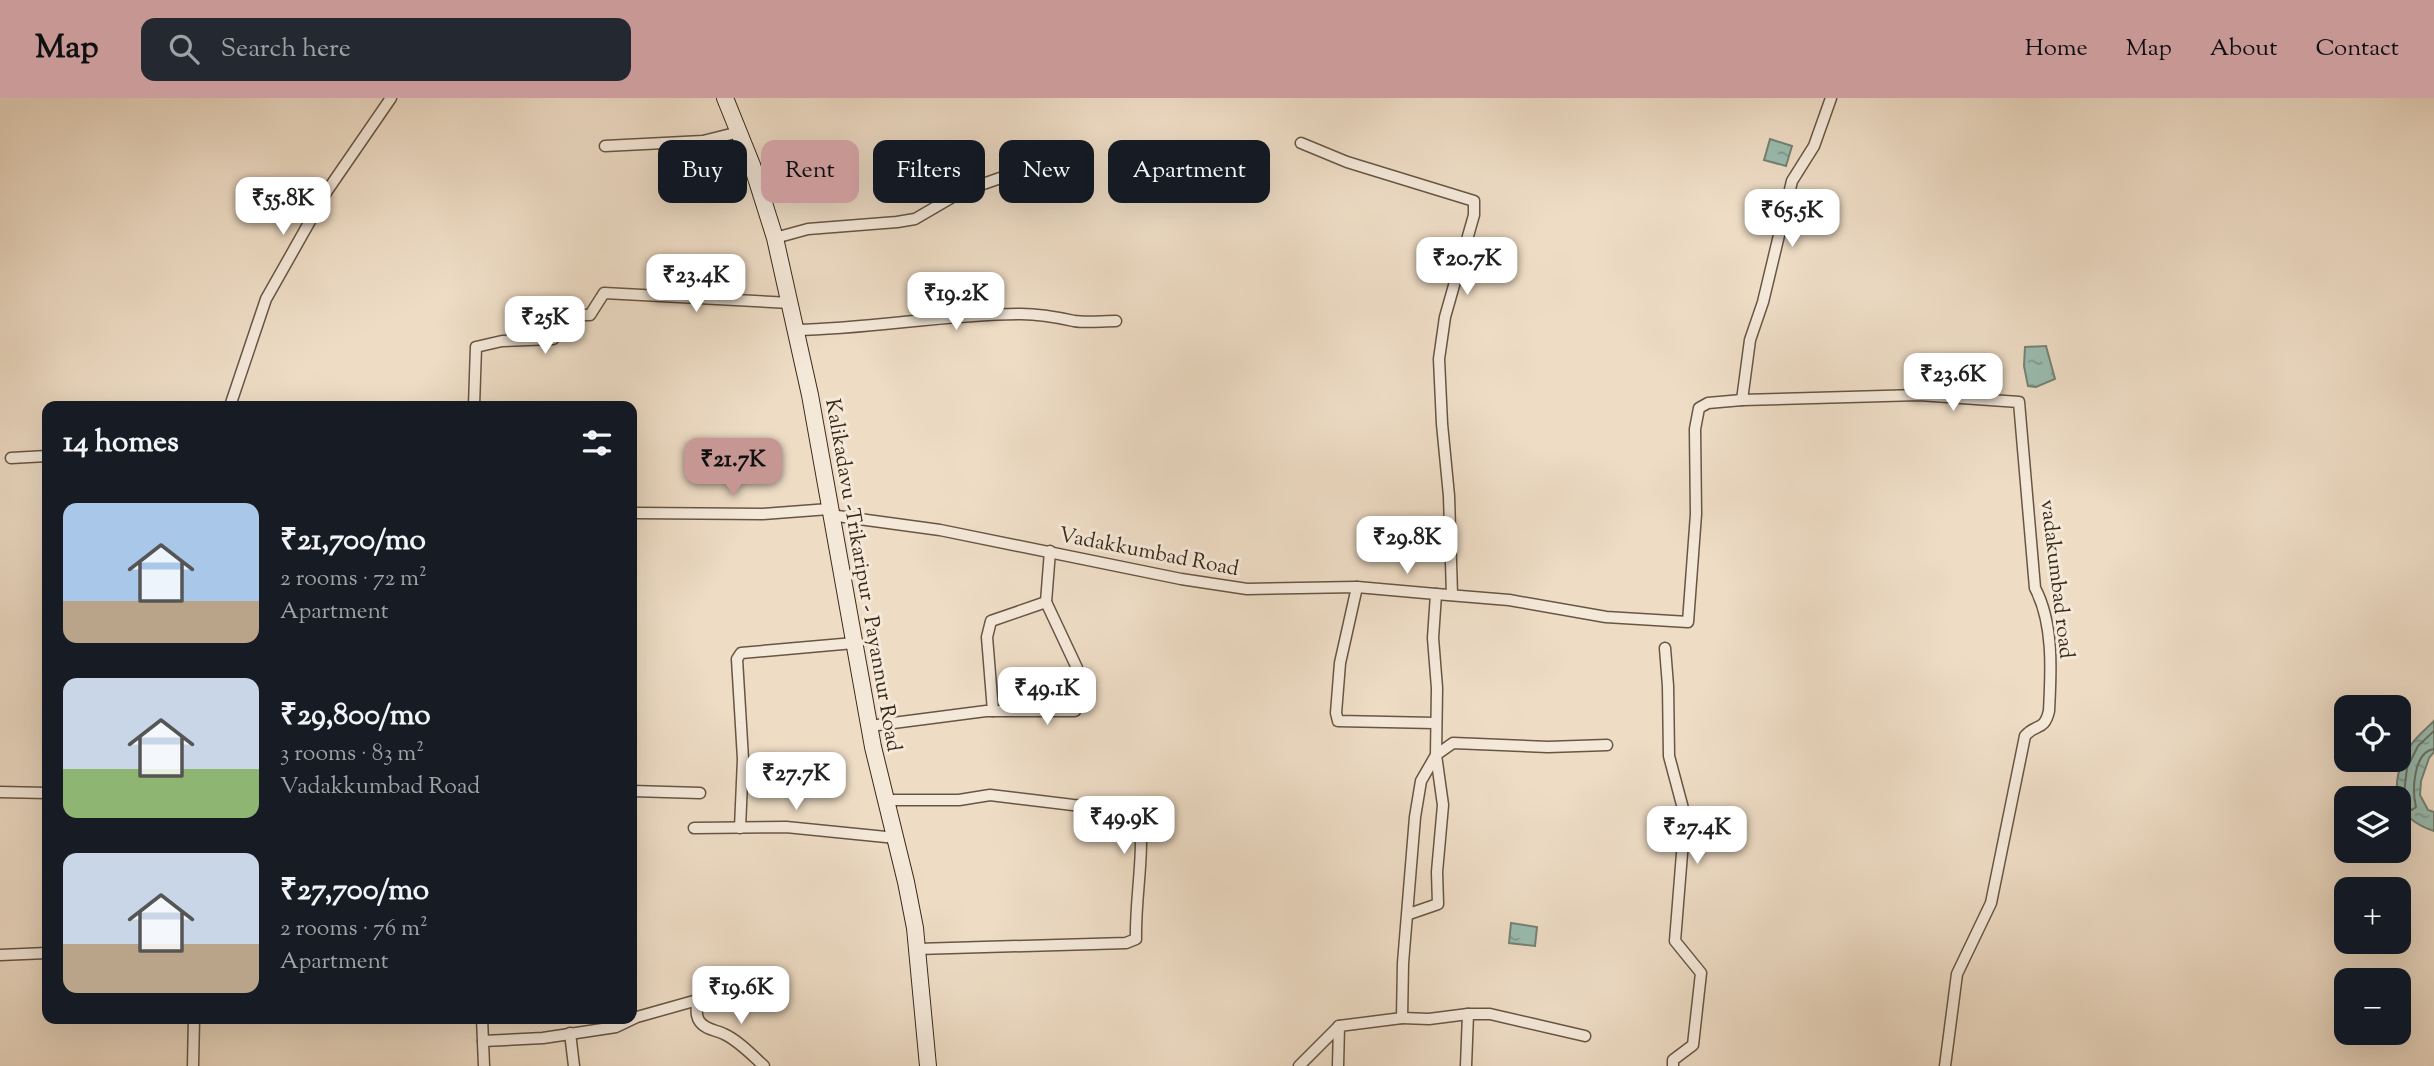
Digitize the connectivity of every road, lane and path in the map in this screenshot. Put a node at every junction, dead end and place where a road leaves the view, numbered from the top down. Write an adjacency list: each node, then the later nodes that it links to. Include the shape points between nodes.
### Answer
1 (391, 98): 13 (street, via 327,191 266,299)
2 (725, 98): 4 (main road, Kalikadavu -Trikaripur - Payannur Road)
3 (1831, 98): 12 (street, via 1814,146 1791,181 1750,340)
4 (738, 132): 6 (street, via 703,141); 8 (main road, Kalikadavu -Trikaripur - Payannur Road)
5 (1301, 144): 22 (street, via 1474,201 1439,359)
6 (605, 146)
7 (999, 178): 8 (street, via 962,191 915,219 808,229)
8 (775, 238): 9 (main road, Kalikadavu -Trikaripur - Payannur Road)
9 (790, 303): 11 (main road, Kalikadavu -Trikaripur - Payannur Road); 14 (street, via 604,293 590,315 568,315 558,323 553,340 476,346)
10 (1116, 321): 11 (street, via 1021,314)
11 (796, 330): 17 (main road, Kalikadavu -Trikaripur - Payannur Road)
12 (1742, 400): 22 (street, vadakumbad road, via 1708,403 1696,413 1696,514 1688,622 1606,617 1509,600); 64 (street, vadakumbad road, via 1919,395 2019,402 2035,588 2044,606 2048,641 2049,711 2047,722 2025,736 1991,903 1957,974)
13 (232, 401)
14 (474, 401)
15 (42, 456): 16 (street)
16 (11, 458)
17 (829, 512): 18 (street, Vadakkumbad Road); 19 (street, Vadakkumbad Road); 24 (main road, Kalikadavu -Trikaripur - Payannur Road)
18 (637, 513)
19 (1050, 551): 20 (street, Vadakkumbad Road, via 1247,589); 23 (street)
20 (1357, 586): 21 (street, Vadakkumbad Road); 27 (street, via 1340,663 1338,721)
21 (1436, 594): 22 (street, vadakumbad road); 27 (street)
22 (1452, 596)
23 (1046, 603): 26 (street, via 991,621 987,637); 26 (street, via 1077,668 1075,711)
24 (854, 643): 28 (main road, Kalikadavu -Trikaripur - Payannur Road); 37 (street, via 741,653 737,659 743,759)
25 (1665, 648): 63 (street, via 1670,756 1685,816 1675,942 1701,973 1693,1045 1673,1060)
26 (993, 711): 28 (street)
27 (1435, 723): 30 (street)
28 (870, 726): 35 (main road, Kalikadavu -Trikaripur - Payannur Road)
29 (1607, 745): 30 (street, via 1453,743)
30 (1436, 755): 39 (street, via 1421,781); 39 (street, via 1443,805 1438,904)
31 (637, 791): 34 (street)
32 (0, 792): 33 (street)
33 (42, 793)
34 (700, 793)
35 (886, 800): 38 (main road, Kalikadavu -Trikaripur - Payannur Road); 40 (street, via 959,800 990,795 1129,806 1139,813 1136,939 1126,943)
36 (694, 828): 37 (street)
37 (740, 828): 38 (street, via 799,828)
38 (896, 838): 40 (main road, Kalikadavu -Trikaripur - Payannur Road)
39 (1409, 914): 47 (street)
40 (917, 949): 59 (main road, Kalikadavu -Trikaripur - Payannur Road)
41 (42, 953): 42 (street)
42 (0, 955)
43 (724, 989): 44 (street)
44 (697, 1000): 46 (street); 58 (street, via 700,1022 735,1041)
45 (1468, 1014): 47 (street); 53 (street, via 1490,1014); 62 (street)
46 (637, 1017)
47 (1402, 1018): 51 (street)
48 (194, 1024): 55 (street)
49 (482, 1024): 54 (street)
50 (623, 1024): 52 (street)
51 (1339, 1027): 60 (street); 61 (street)
52 (570, 1033): 54 (street); 57 (street)
53 (1585, 1036)
54 (483, 1041): 56 (street)
55 (193, 1066)
56 (484, 1066)
57 (574, 1066)
58 (764, 1066)
59 (928, 1066)
60 (1299, 1066)
61 (1338, 1066)
62 (1466, 1066)
63 (1673, 1066)
64 (1945, 1066)

